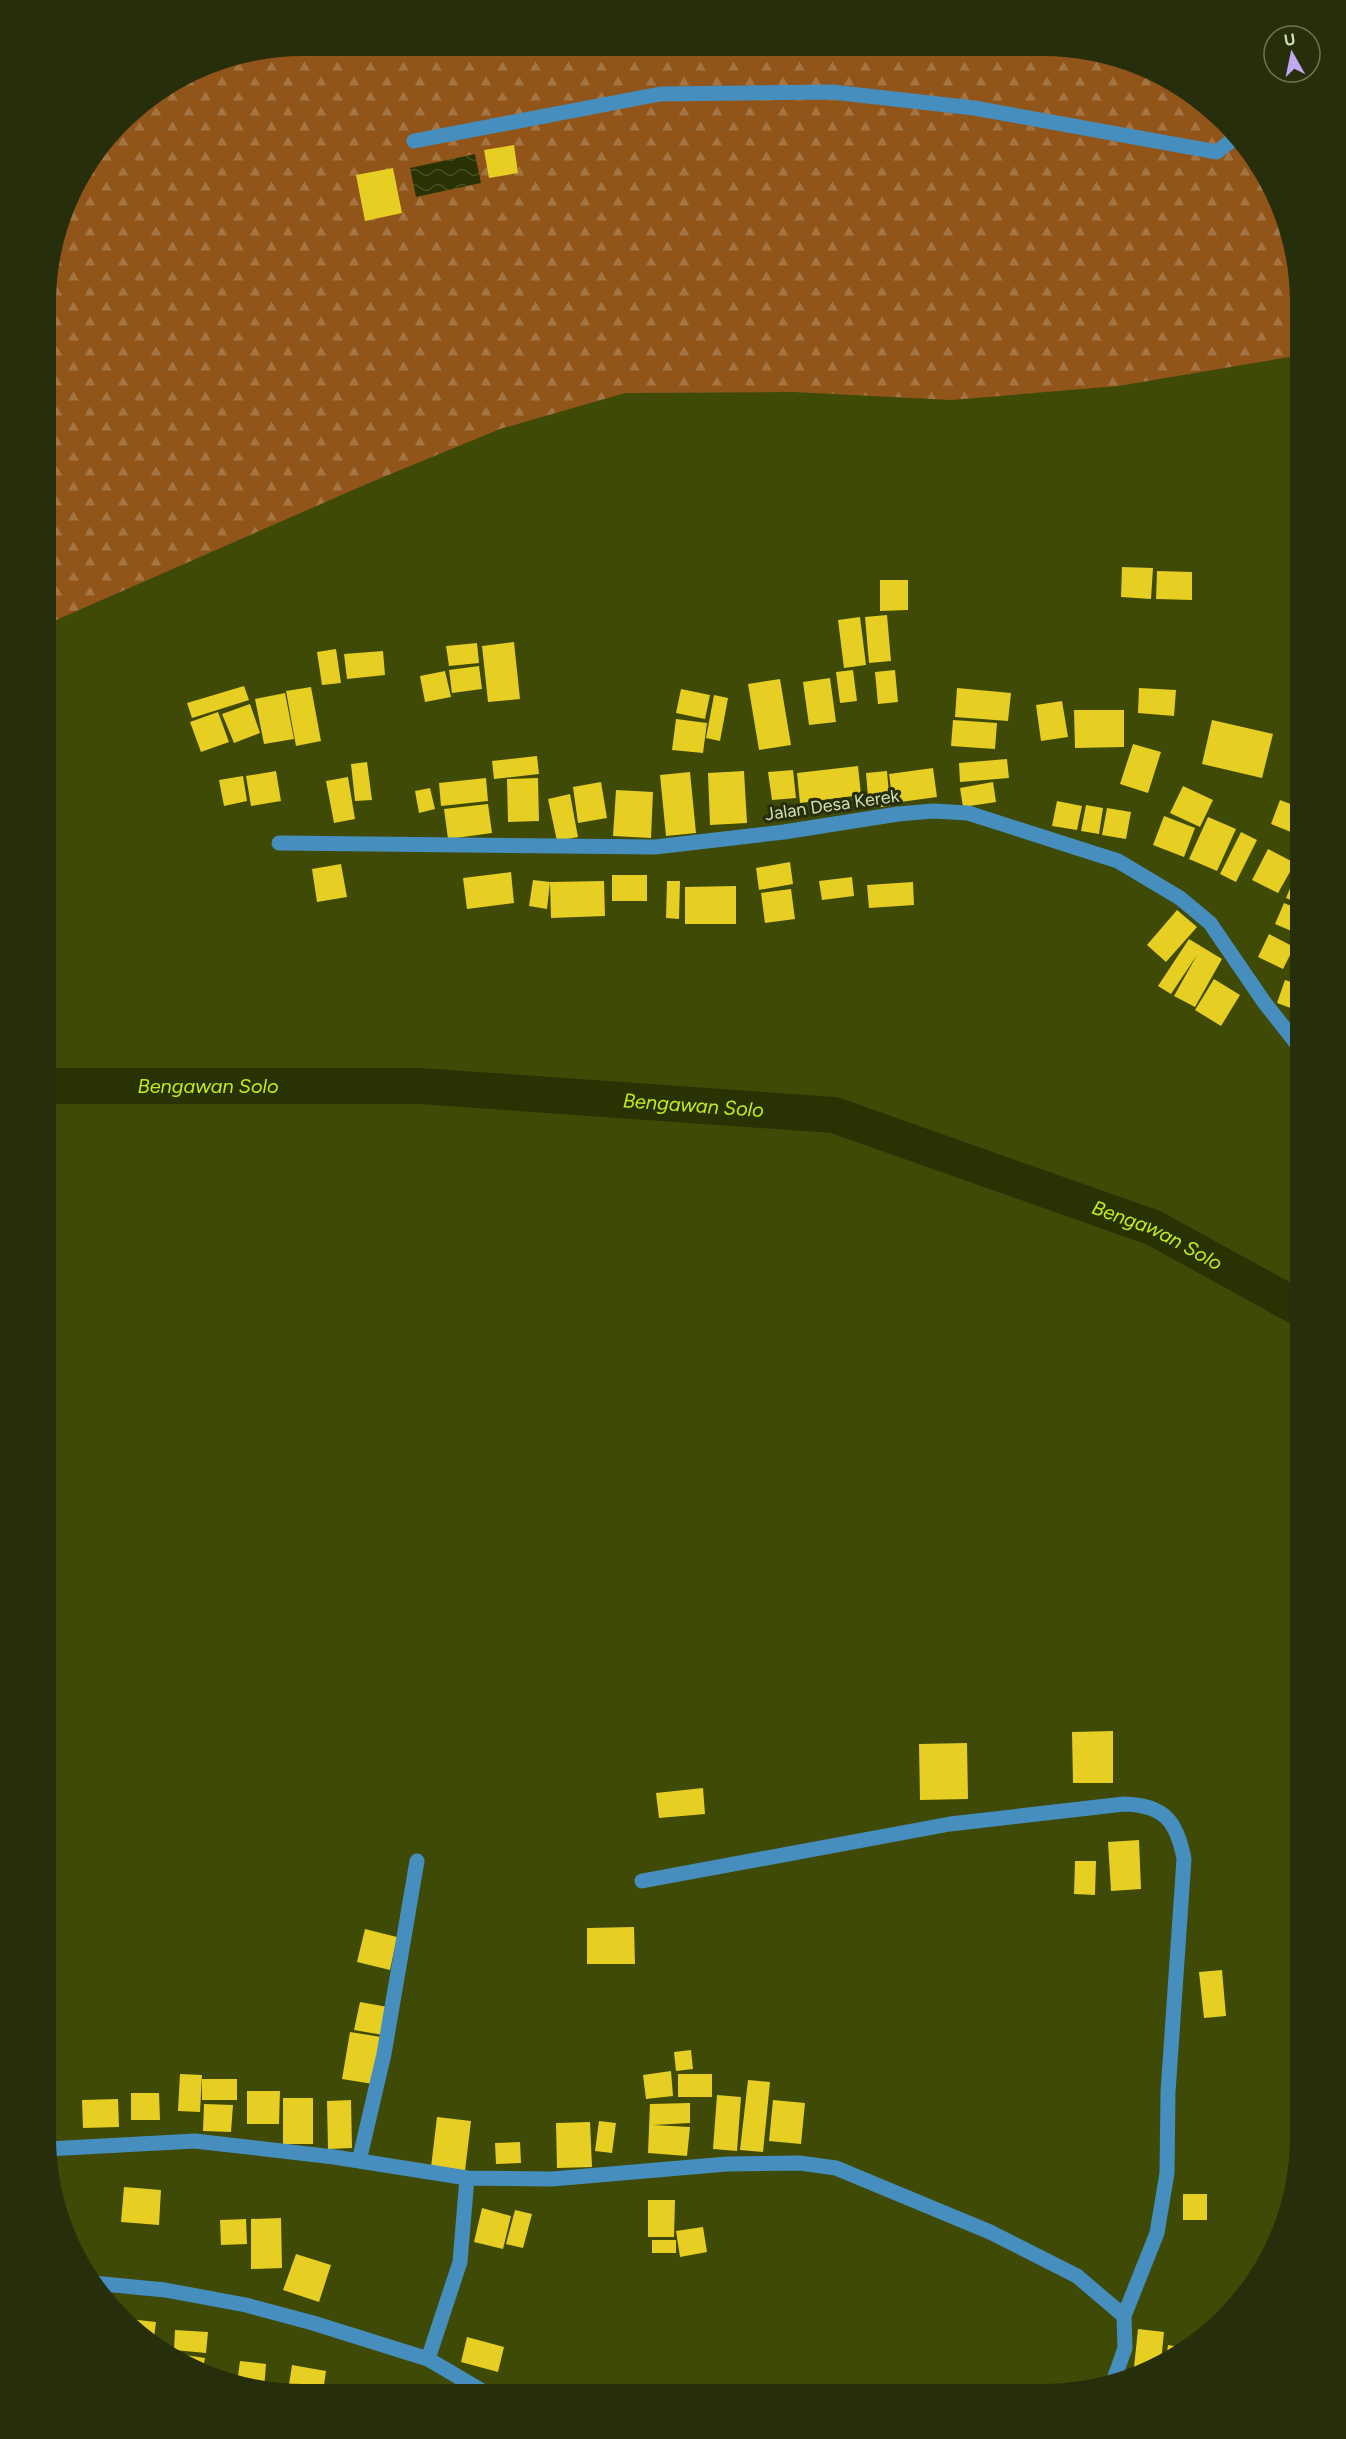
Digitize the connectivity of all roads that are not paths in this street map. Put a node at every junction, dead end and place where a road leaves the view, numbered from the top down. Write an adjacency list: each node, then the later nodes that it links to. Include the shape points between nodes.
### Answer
1 (414, 141): 2 (street, via 660,94 821,92 974,108 1217,152)
2 (1230, 141)
3 (279, 843): 4 (street, Jalan Desa Kerek, via 656,847 898,814 968,813 1118,861 1180,898 1210,923)
4 (1291, 1036)
5 (417, 1861): 8 (street, via 384,2054)
6 (642, 1881): 11 (street, via 950,1824 1124,1803 1157,1810 1169,1819 1180,1836 1184,1859 1168,2092 1167,2173 1157,2233)
7 (56, 2149): 8 (street, via 195,2141)
8 (359, 2160): 9 (street)
9 (467, 2178): 11 (street, via 552,2179 727,2164 800,2163 836,2168 990,2232 1058,2266 1077,2276); 12 (street, via 460,2262)
10 (105, 2284): 12 (street, via 165,2290 246,2305)
11 (1124, 2316): 13 (street, via 1125,2348)
12 (428, 2359): 14 (street)
13 (1117, 2372)
14 (470, 2384)

